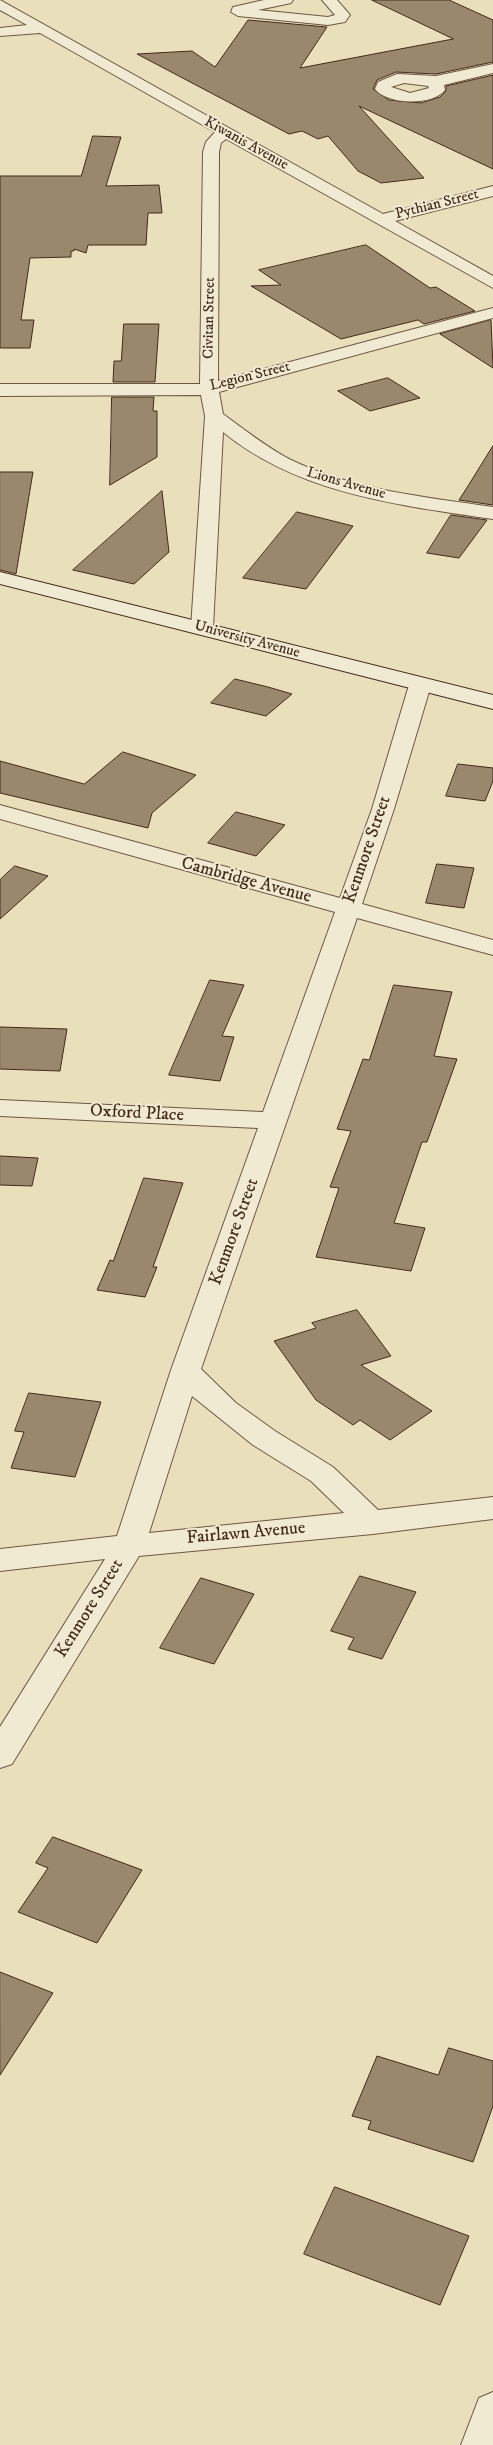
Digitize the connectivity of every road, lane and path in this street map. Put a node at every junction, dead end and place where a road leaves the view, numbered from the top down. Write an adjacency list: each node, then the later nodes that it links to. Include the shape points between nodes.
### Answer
1 (286, 0): 2 (street, via 238,12 328,21 340,19 344,15)
2 (329, 0)
3 (0, 4): 4 (street, Kiwanis Avenue)
4 (42, 28): 5 (street); 8 (street, Kiwanis Avenue)
5 (0, 32)
6 (493, 68): 7 (street)
7 (433, 82)
8 (224, 132): 10 (street, Kiwanis Avenue); 13 (street, Civitan Street, via 214,142 211,152)
9 (493, 191): 10 (street, Pythian Street)
10 (382, 219): 11 (street, Kiwanis Avenue)
11 (493, 283)
12 (493, 312): 13 (street, Legion Street)
13 (209, 389): 14 (street, Legion Street); 15 (street, Civitan Street)
14 (0, 390)
15 (214, 416): 16 (street, Lions Avenue); 17 (street, Civitan Street)
16 (264, 453): 17 (street, via 242,452); 18 (street, Lions Avenue, via 310,474 357,490)
17 (212, 460): 20 (street, Civitan Street)
18 (493, 513)
19 (0, 578): 20 (street, University Avenue)
20 (202, 628): 21 (street, University Avenue)
21 (420, 685): 22 (street, University Avenue); 24 (street, Kenmore Street, via 383,809)
22 (493, 702)
23 (0, 812): 24 (street, Cambridge Avenue)
24 (348, 908): 25 (street, Cambridge Avenue); 27 (street, Kenmore Street)
25 (493, 948)
26 (0, 1108): 27 (street, Oxford Place)
27 (275, 1121): 28 (street, Kenmore Street)
28 (186, 1370): 30 (street, via 226,1410 322,1474); 31 (street, Kenmore Street)
29 (493, 1508): 30 (street, Fairlawn Avenue)
30 (373, 1523): 31 (street, Fairlawn Avenue)
31 (130, 1544): 32 (street, Fairlawn Avenue); 33 (street, Kenmore Street)
32 (0, 1560)
33 (0, 1755)
34 (493, 2411): 35 (street)
35 (481, 2445)

